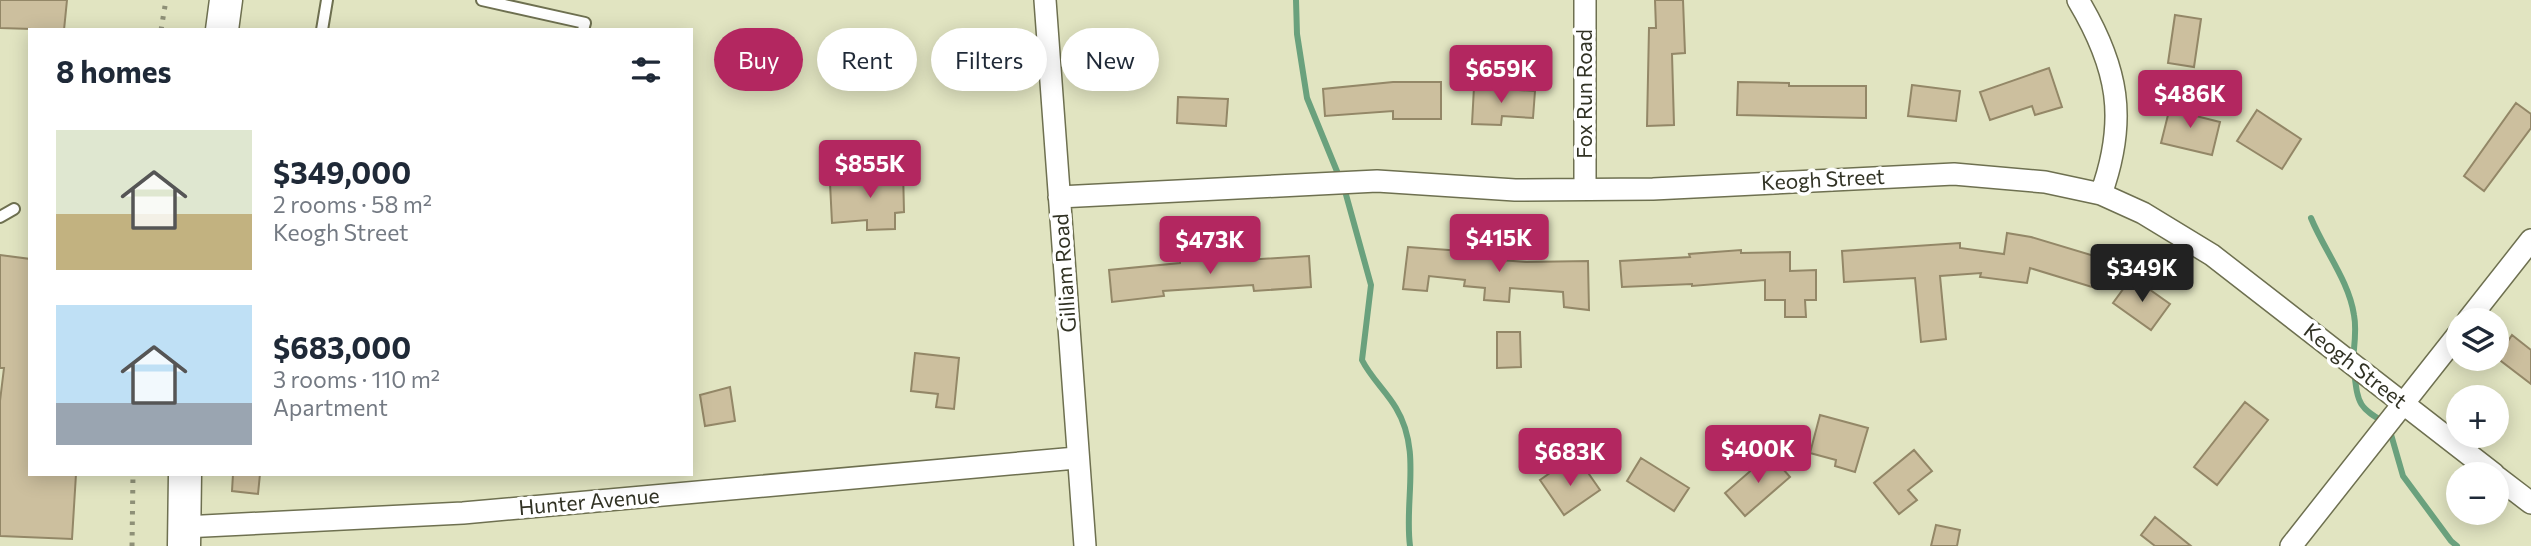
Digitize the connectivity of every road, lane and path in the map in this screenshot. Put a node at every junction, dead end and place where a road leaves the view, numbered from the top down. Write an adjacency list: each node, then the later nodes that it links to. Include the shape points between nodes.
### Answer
1 (226, 0): 8 (street)
2 (327, 0): 9 (lane)
3 (482, 0): 7 (lane)
4 (1045, 0): 13 (street, Gilliam Road)
5 (1585, 0): 11 (street, Fox Run Road)
6 (2078, 0): 12 (street, via 2103,45 2116,100 2116,136)
7 (526, 4): 10 (lane, via 585,23)
8 (222, 28)
9 (322, 28)
10 (584, 28)
11 (1585, 188): 12 (street, Keogh Street, via 1653,189 1954,174 2045,182); 13 (street, Keogh Street, via 1515,190 1377,181)
12 (2101, 194): 19 (street, Keogh Street, via 2212,255)
13 (1059, 197): 20 (street, Gilliam Road)
14 (14, 209): 15 (lane)
15 (0, 217)
16 (2531, 240): 17 (street)
17 (2477, 308)
18 (2446, 349): 19 (street)
19 (2403, 404): 21 (street, Keogh Street); 27 (street)
20 (1076, 458): 25 (street, Hunter Avenue); 26 (street, Gilliam Road)
21 (2477, 462)
22 (185, 476): 25 (street)
23 (2509, 486): 24 (street, Keogh Street)
24 (2531, 503)
25 (184, 537)
26 (1085, 546)
27 (2291, 546)

